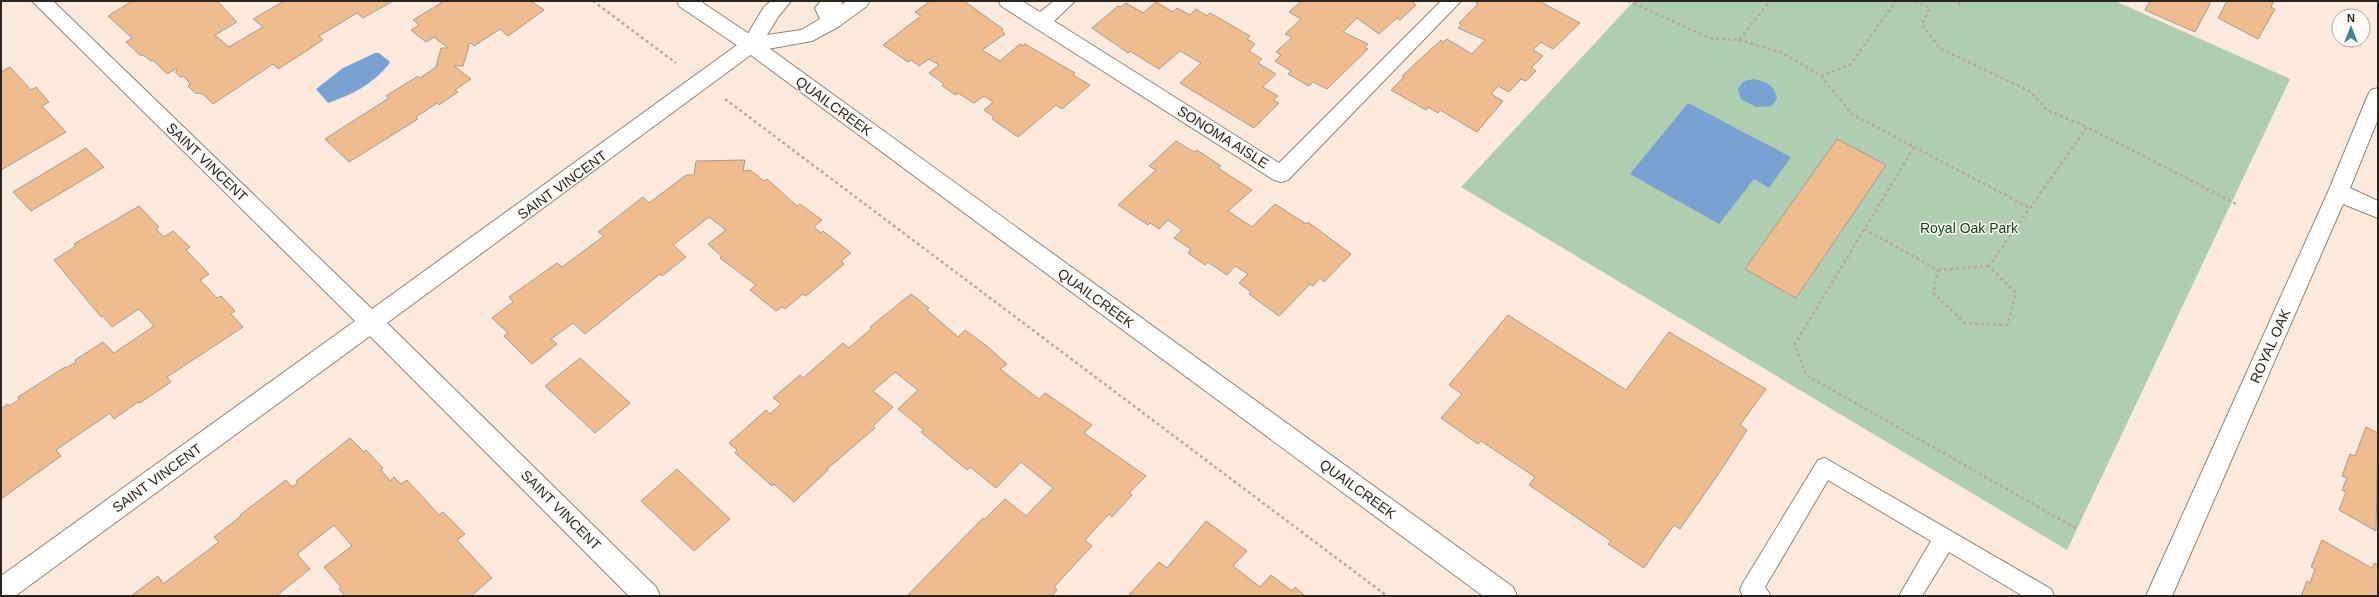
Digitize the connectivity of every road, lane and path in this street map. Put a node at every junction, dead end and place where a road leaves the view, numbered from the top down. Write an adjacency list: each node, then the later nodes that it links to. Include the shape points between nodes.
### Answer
1 (41, 1): 32 (street, SAINT VINCENT)
2 (593, 1): 21 (path)
3 (686, 1): 19 (street, QUAILCREEK)
4 (782, 1): 19 (street, via 771,12)
5 (834, 1): 16 (street, via 824,8)
6 (860, 1): 16 (street)
7 (1008, 1): 17 (street, SONOMA AISLE)
8 (1066, 1): 17 (street)
9 (1452, 1): 17 (street, SONOMA AISLE, via 1281,174)
10 (1628, 1): 18 (path, via 1710,38)
11 (1770, 1): 18 (path)
12 (1896, 1): 20 (path, via 1850,65)
13 (1915, 1): 23 (path, via 1930,8 1922,24 1939,48 2031,92 2047,110)
14 (1953, 1): 15 (path)
15 (1960, 4)
16 (831, 22): 19 (street, via 805,36)
17 (1041, 22)
18 (1739, 40): 20 (path, via 1783,53)
19 (751, 45): 21 (street, SAINT VINCENT); 38 (street, QUAILCREEK)
20 (1821, 76): 24 (path, via 1852,114)
21 (702, 82): 32 (street, SAINT VINCENT); 37 (path)
22 (2378, 95): 25 (street, ROYAL OAK)
23 (2086, 127): 26 (path); 27 (path)
24 (1914, 147): 27 (path); 29 (path)
25 (2338, 192): 28 (street); 42 (street, ROYAL OAK)
26 (2236, 204)
27 (2030, 208): 30 (path)
28 (2378, 210)
29 (1864, 229): 31 (path); 33 (path, via 1795,344 1806,375)
30 (1989, 266): 31 (path); 31 (path, via 2016,293 2007,325 1964,323 1932,293)
31 (1938, 270)
32 (372, 323): 35 (street, SAINT VINCENT); 36 (street, SAINT VINCENT)
33 (2077, 529)
34 (1945, 538): 39 (lane, via 1825,467 1751,590); 40 (lane); 41 (lane)
35 (1, 591)
36 (647, 596)
37 (1387, 596)
38 (1504, 596)
39 (1760, 596)
40 (1910, 596)
41 (2043, 596)
42 (2159, 596)

